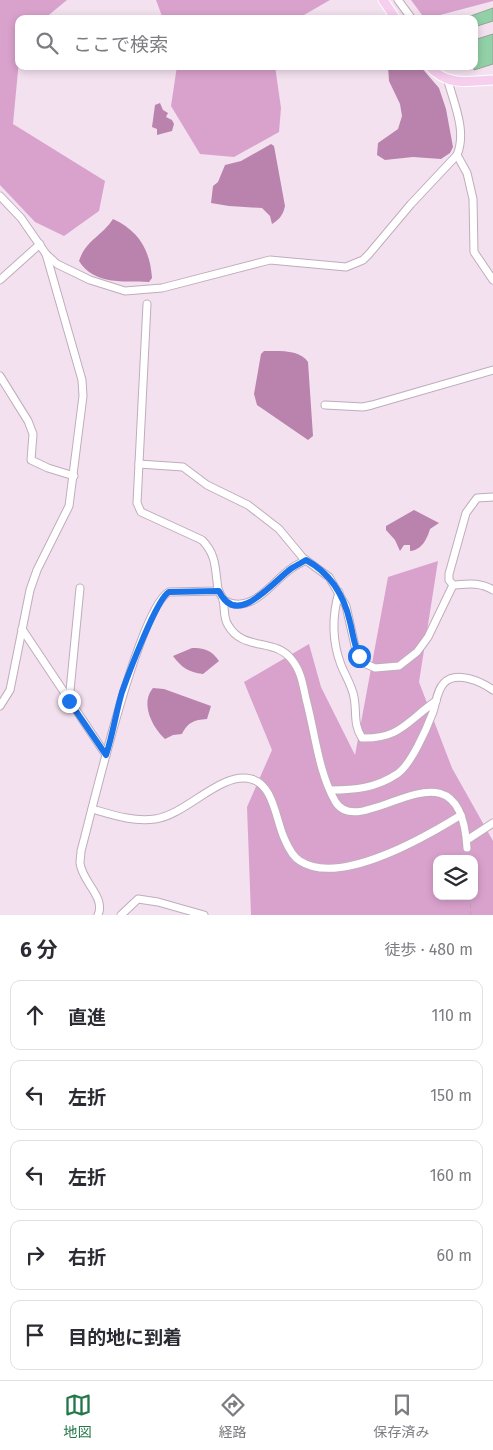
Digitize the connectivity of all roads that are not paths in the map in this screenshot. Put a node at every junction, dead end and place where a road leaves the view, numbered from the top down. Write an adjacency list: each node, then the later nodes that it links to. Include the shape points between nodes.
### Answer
1 (383, 0): 3 (main road)
2 (398, 0): 4 (street)
3 (393, 15)
4 (409, 15)
5 (432, 70): 7 (main road)
6 (493, 80): 7 (main road)
7 (448, 81): 8 (street, via 460,127)
8 (458, 155): 11 (street, via 369,254 346,267 270,260 162,288 125,291 70,272); 13 (street, via 468,173 473,199 474,252)
9 (0, 196): 10 (street)
10 (40, 244): 11 (street); 12 (street)
11 (46, 254): 19 (street, via 82,380)
12 (0, 280)
13 (493, 280)
14 (147, 304): 18 (street)
15 (493, 370): 17 (street, via 363,407)
16 (0, 376): 19 (street, via 33,434 31,460)
17 (325, 405)
18 (139, 464): 21 (street, via 183,467 207,485 248,504 279,529); 25 (street, via 137,503 141,512 202,540 210,548)
19 (74, 476): 28 (street, via 69,506 36,570)
20 (493, 497): 22 (street, via 477,498 466,512 449,574)
21 (306, 560): 26 (street, via 324,571); 27 (street, via 248,603 232,605)
22 (453, 585): 24 (street, via 473,583); 26 (street, via 423,645 408,661 391,668 375,668 359,656 346,606)
23 (80, 588): 30 (street)
24 (493, 590)
25 (219, 591): 27 (street); 33 (street, via 165,594 122,692)
26 (339, 592): 31 (street, via 334,609 334,642 354,697 357,732 362,738 394,734)
27 (223, 600): 34 (street, via 227,624 240,640 274,648 292,660 301,676 323,772)
28 (22, 629): 30 (street); 32 (street, via 10,690)
29 (493, 690): 31 (street, via 476,680 453,678 444,682)
30 (69, 701): 33 (street)
31 (436, 701): 34 (street, via 412,756 398,774 360,790)
32 (0, 706)
33 (106, 755): 35 (street)
34 (331, 790): 36 (street, via 342,810 349,813 365,812 415,794 432,793 446,795)
35 (92, 810): 36 (street, via 131,820 157,819 182,810 223,783 240,778 252,779 267,792 285,840 294,854 300,861 317,867 340,867 381,856 424,838); 38 (street, via 80,864 100,902)
36 (461, 815): 37 (street, via 467,844)
37 (493, 822)
38 (98, 915)
39 (121, 915): 40 (street, via 138,899)
40 (204, 915)

